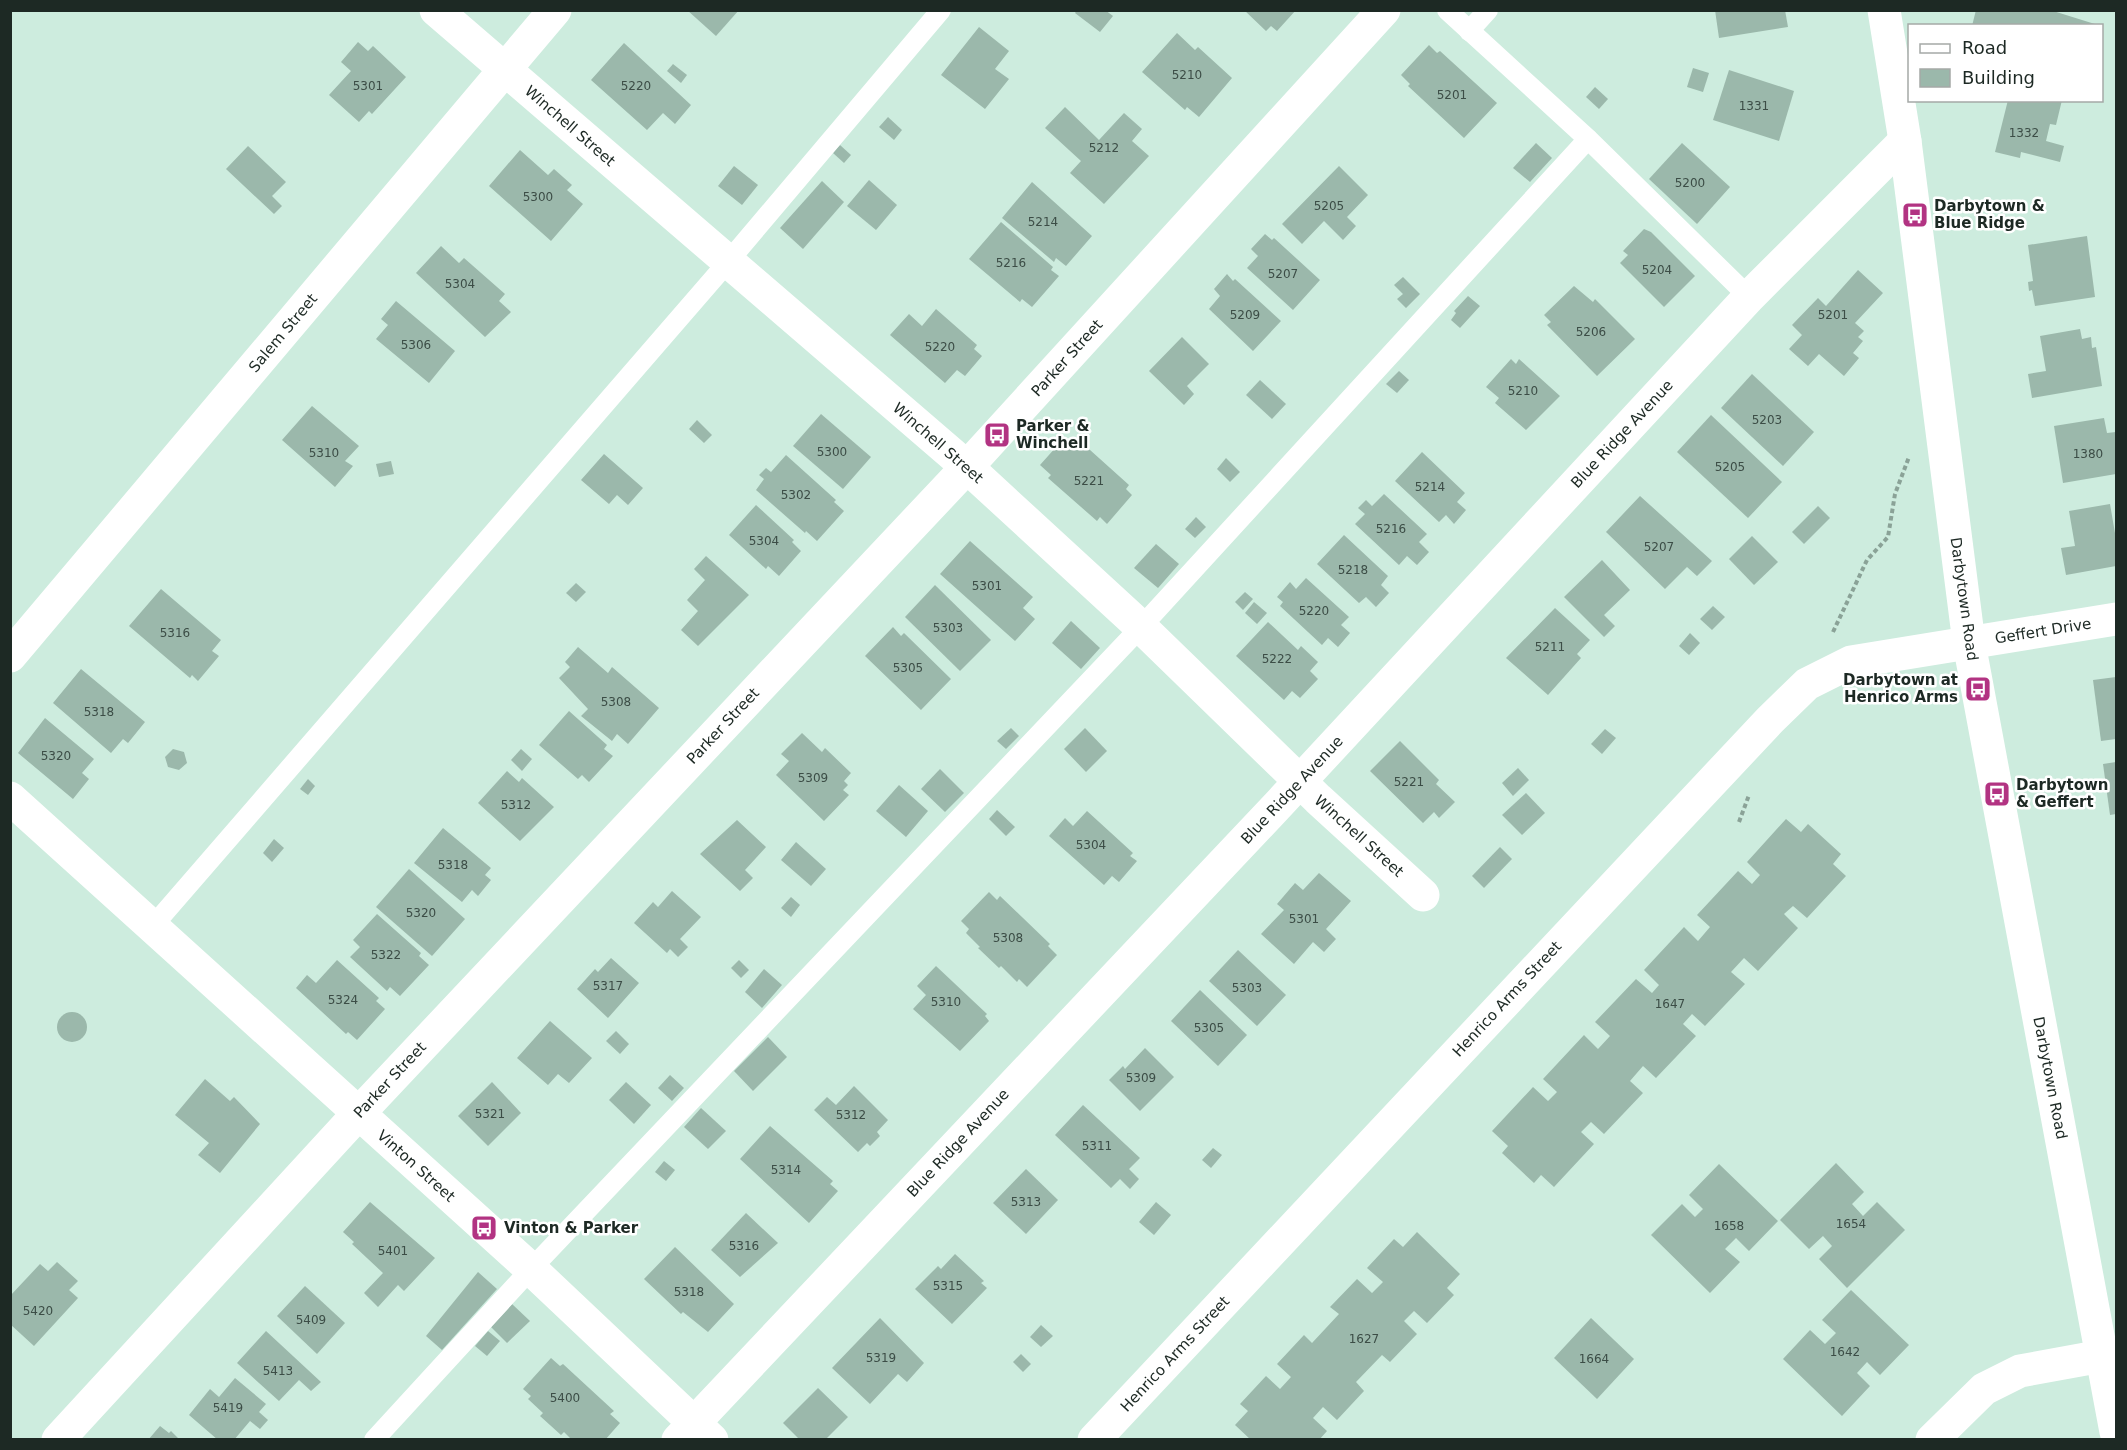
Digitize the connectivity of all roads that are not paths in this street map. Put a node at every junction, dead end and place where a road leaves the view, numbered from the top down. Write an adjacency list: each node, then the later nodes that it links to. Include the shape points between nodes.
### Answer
1 (436, 10): 9 (street, Winchell Street)
2 (555, 10): 9 (street, Salem Street)
3 (941, 10): 12 (lane)
4 (1384, 10): 14 (street, Parker Street)
5 (1447, 10): 8 (lane)
6 (1488, 10): 8 (lane)
7 (1884, 10): 11 (street, Darbytown Road)
8 (1469, 31): 10 (lane)
9 (505, 69): 12 (street, Winchell Street); 18 (street, Salem Street)
10 (1588, 140): 13 (lane); 16 (lane)
11 (1905, 141): 13 (street, Blue Ridge Avenue); 17 (street, Darbytown Road)
12 (727, 263): 14 (street, Winchell Street); 22 (lane)
13 (1749, 297): 19 (street, Blue Ridge Avenue)
14 (967, 467): 16 (street, Winchell Street); 23 (street, Parker Street)
15 (2116, 620): 17 (street, Geffert Drive)
16 (1141, 627): 19 (street, Winchell Street); 24 (lane)
17 (1969, 643): 25 (street, Darbytown Road); 30 (street, Henrico Arms Street, via 1851,662 1807,684)
18 (10, 656)
19 (1299, 782): 21 (street, Winchell Street); 27 (street, Blue Ridge Avenue)
20 (10, 798): 22 (street, Vinton Street)
21 (1423, 895)
22 (152, 927): 23 (street, Vinton Street)
23 (358, 1114): 24 (street, Vinton Street); 28 (street, Parker Street)
24 (531, 1269): 27 (street, Vinton Street); 29 (lane)
25 (2102, 1356): 26 (street, Darbytown Road); 31 (street, via 2020,1371 1983,1389)
26 (2116, 1432)
27 (695, 1434)
28 (58, 1440)
29 (374, 1440)
30 (1094, 1440)
31 (1932, 1440)

